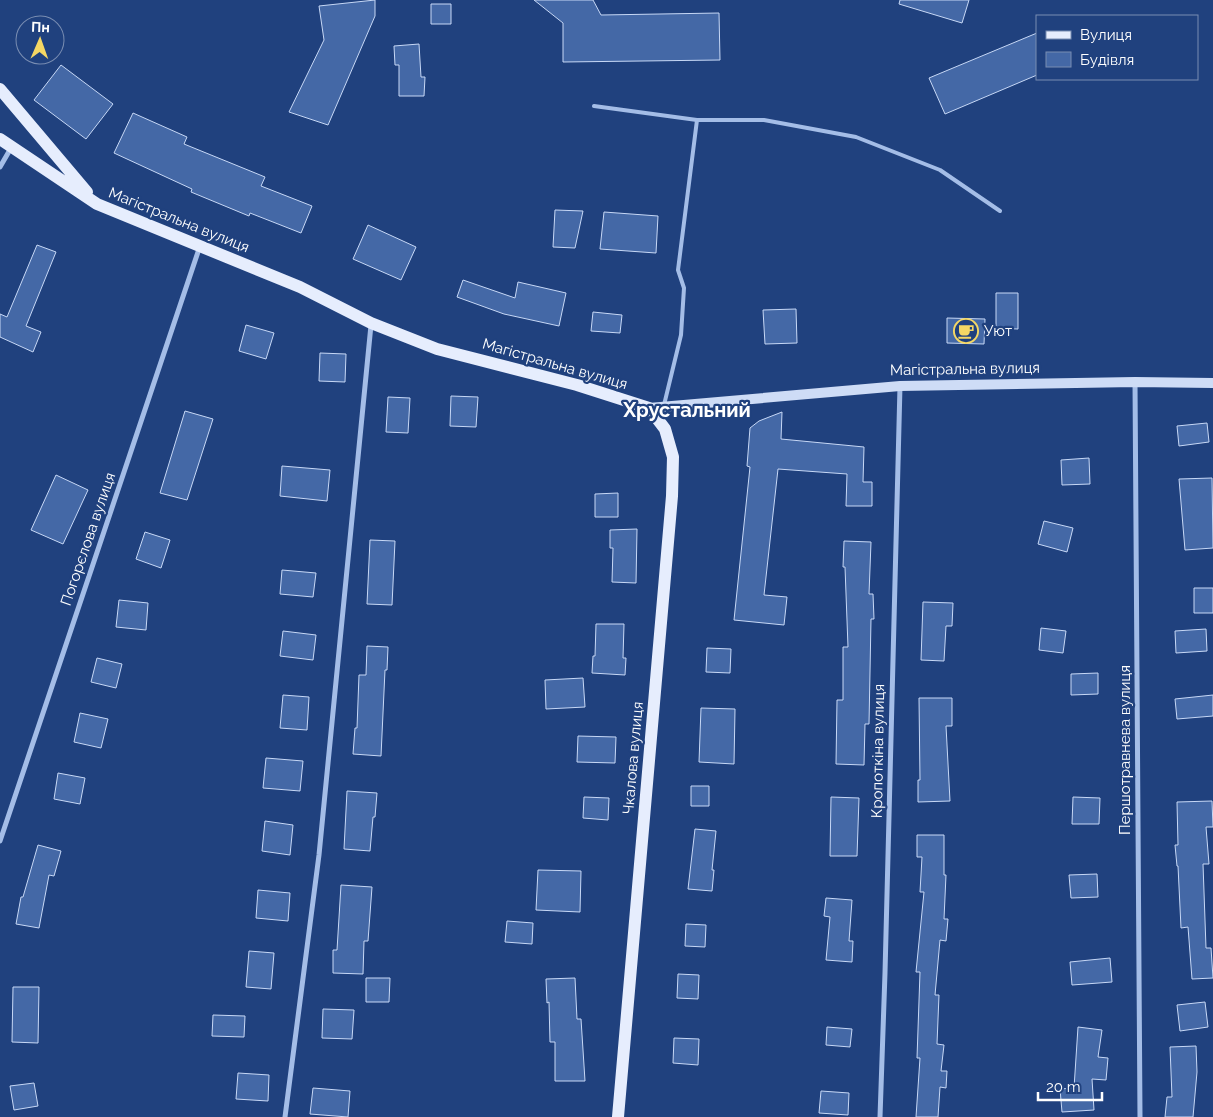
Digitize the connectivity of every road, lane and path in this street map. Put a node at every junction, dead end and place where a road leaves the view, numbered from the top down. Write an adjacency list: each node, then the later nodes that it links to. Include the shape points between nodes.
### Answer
1 (0, 89): 7 (main road, Магістральна вулиця)
2 (594, 106): 3 (lane)
3 (697, 120): 8 (lane, via 764,120 856,137 940,170); 14 (lane, via 678,270 684,288 681,335)
4 (0, 139): 5 (main road, Магістральна вулиця)
5 (12, 147): 6 (street); 7 (main road, Магістральна вулиця)
6 (0, 167)
7 (97, 204): 9 (main road, Магістральна вулиця)
8 (1000, 211)
9 (200, 246): 10 (main road, Магістральна вулиця, via 300,287); 16 (street, Погорєлова вулиця)
10 (371, 323): 15 (main road, Магістральна вулиця, via 437,349 577,385); 17 (street, via 319,855)
11 (1135, 382): 12 (street, Магістральна вулиця); 13 (street, Магістральна вулиця); 20 (street, Першотравнева вулиця)
12 (1213, 383)
13 (900, 386): 14 (street, Магістральна вулиця); 19 (street, Кропоткіна вулиця)
14 (664, 407): 15 (street, Магістральна вулиця)
15 (649, 408): 18 (main road, Чкалова вулиця, via 665,429 673,457 672,496)
16 (0, 841)
17 (285, 1117)
18 (618, 1117)
19 (880, 1117)
20 (1140, 1117)

